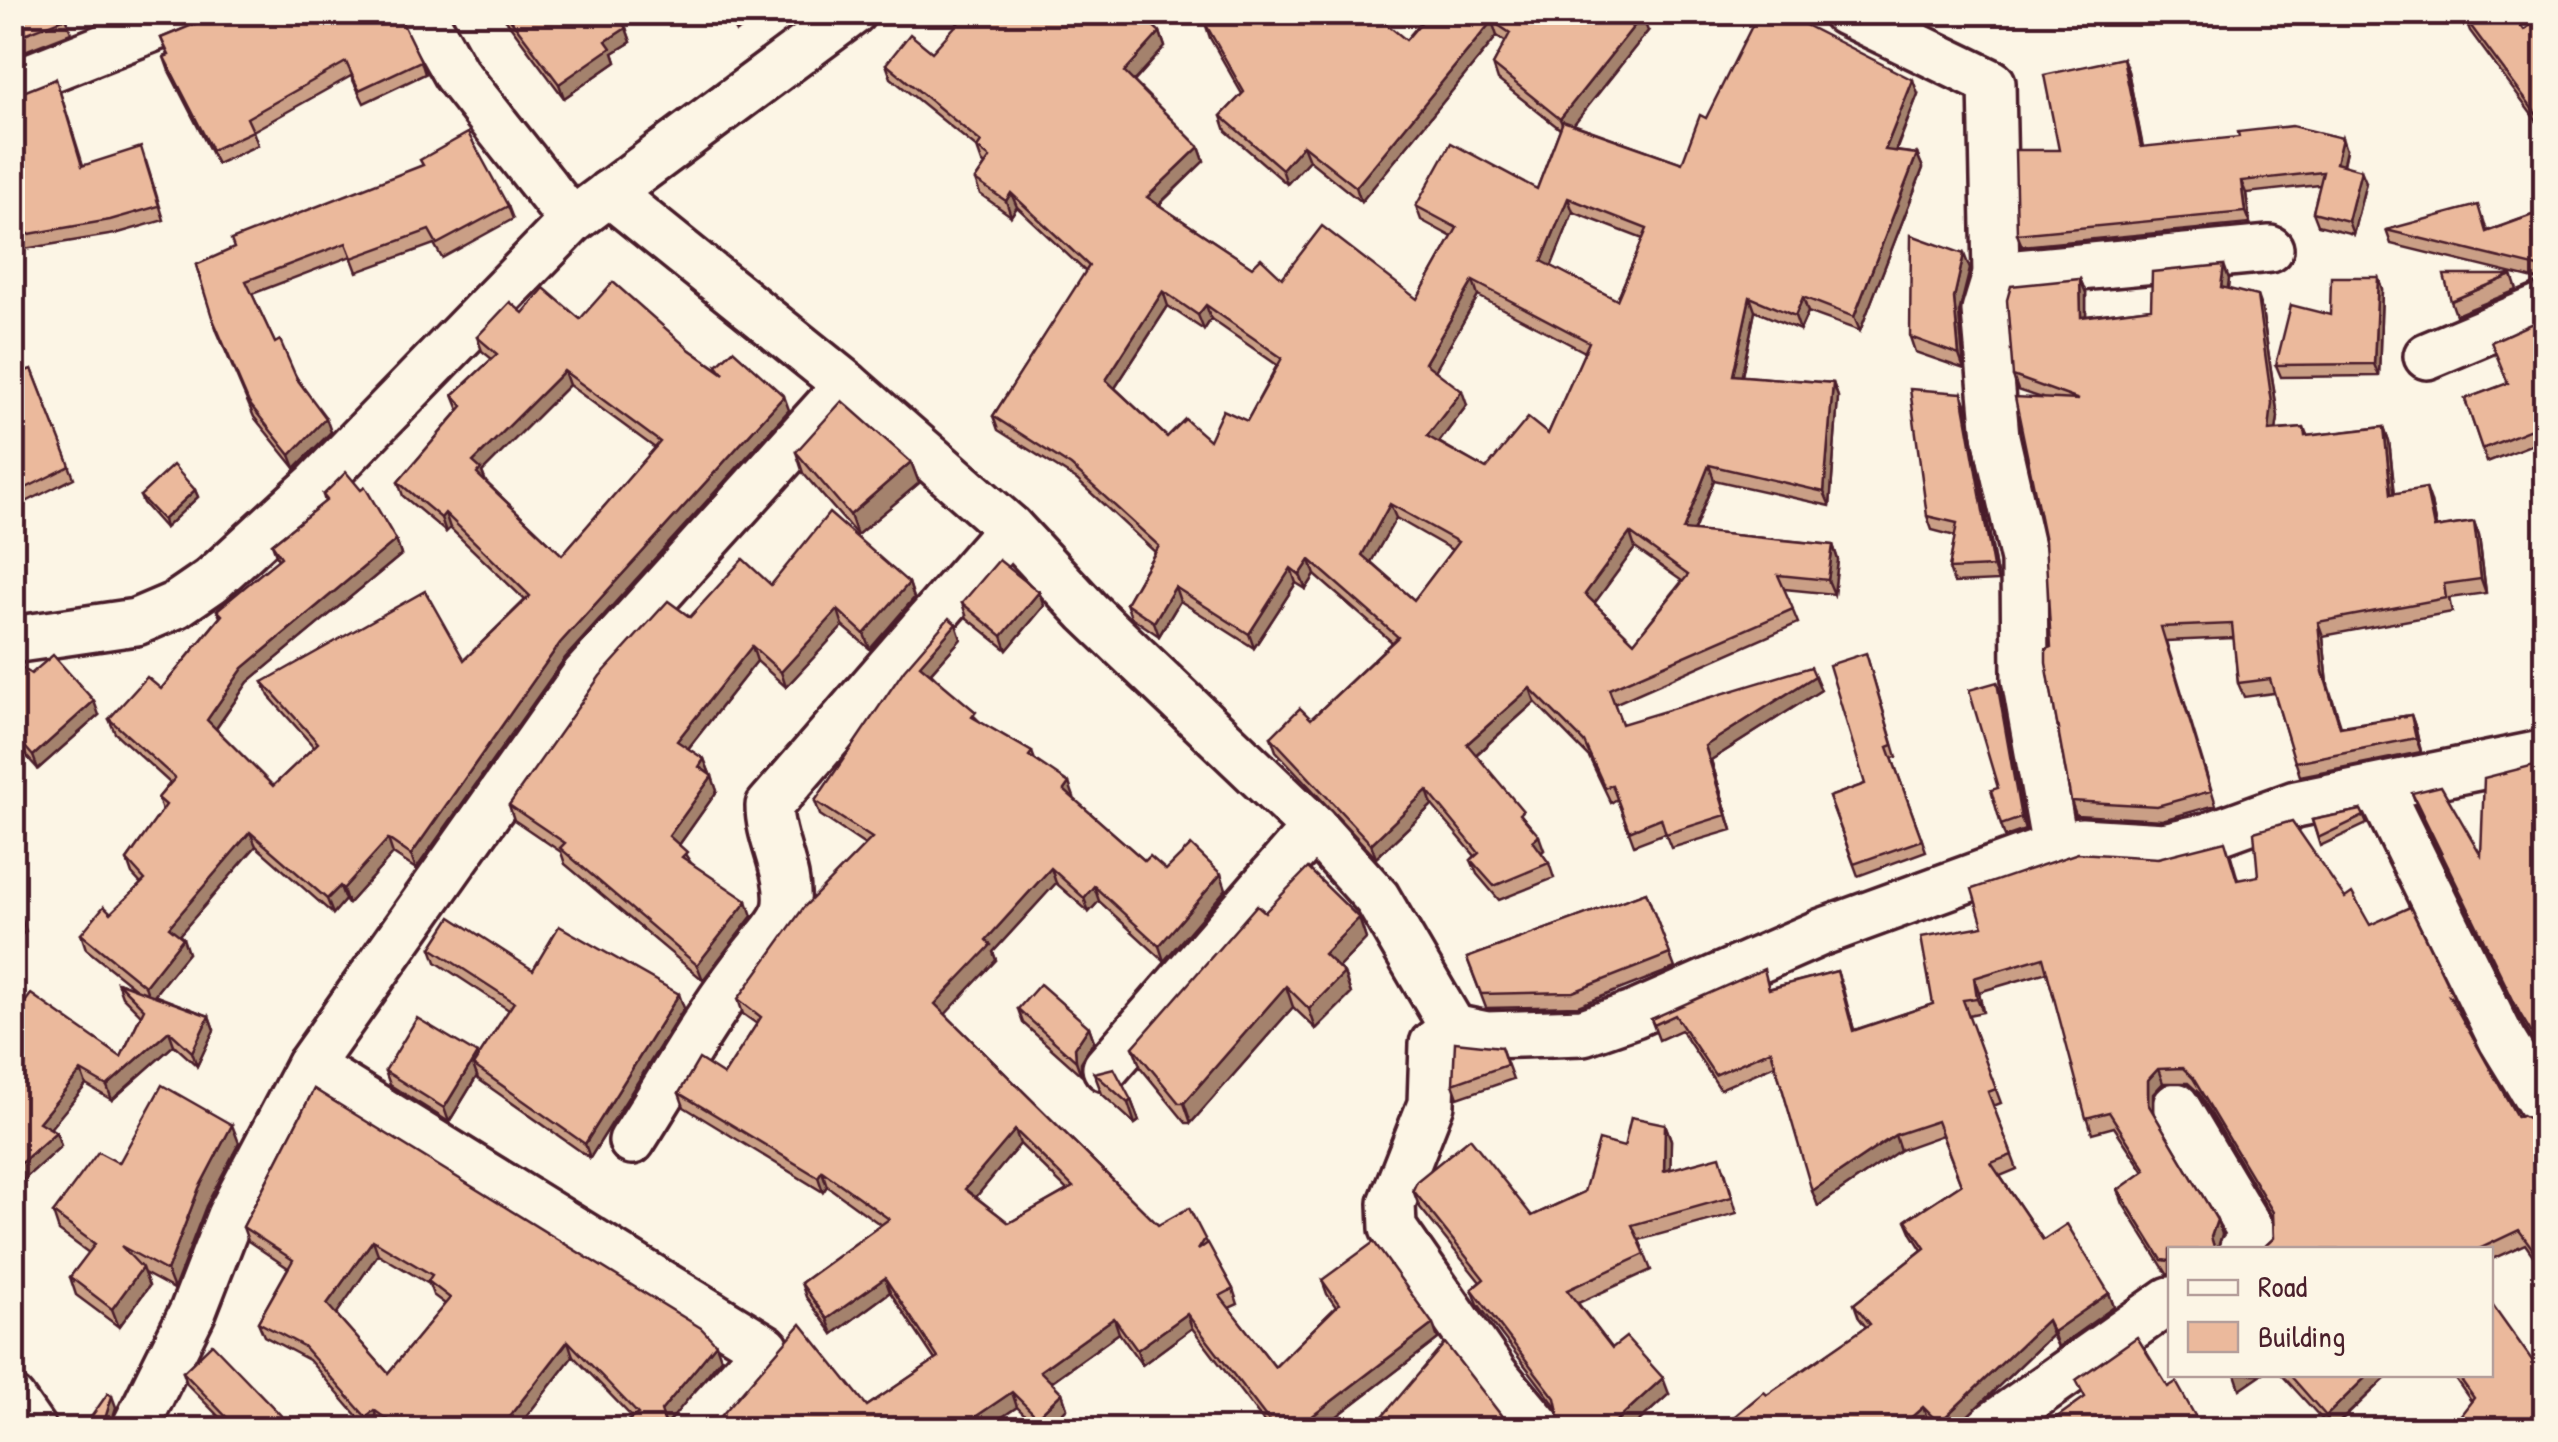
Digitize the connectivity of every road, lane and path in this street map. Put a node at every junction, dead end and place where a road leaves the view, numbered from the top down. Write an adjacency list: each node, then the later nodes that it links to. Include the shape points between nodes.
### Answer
1 (194, 12): 5 (street)
2 (421, 12): 7 (street, via 456,74)
3 (853, 12): 6 (street)
4 (1846, 12): 9 (street, via 1992,83)
5 (12, 84)
6 (608, 192): 7 (street); 12 (street)
7 (572, 221): 14 (street, via 317,484 212,581 136,622)
8 (2270, 249): 9 (street)
9 (1996, 275): 18 (street, via 1985,311 1996,437 2024,560 2025,679)
10 (2546, 306): 11 (street)
11 (2427, 356)
12 (847, 385): 13 (street); 20 (street, via 586,675)
13 (1010, 528): 17 (street, via 1088,612); 24 (street, via 769,806 782,866 782,920 739,974)
14 (12, 640)
15 (2546, 753): 16 (street)
16 (2378, 789): 18 (street, via 2296,804 2164,846 2081,841); 23 (street, via 2502,1040)
17 (1314, 828): 19 (street, via 1377,898); 21 (street)
18 (2054, 847): 19 (street, via 1822,932 1583,1032 1487,1035)
19 (1453, 1028): 31 (street, via 1433,1044 1431,1104 1392,1203 1393,1228)
20 (309, 1066): 29 (street, via 230,1216 193,1311); 30 (street, via 766,1348)
21 (1106, 1068)
22 (2176, 1106): 25 (street, via 2256,1240)
23 (2546, 1112)
24 (632, 1141)
25 (2246, 1247)
26 (2168, 1301): 32 (street)
27 (12, 1400): 28 (street)
28 (33, 1430)
29 (134, 1430)
30 (692, 1430)
31 (1540, 1430)
32 (1986, 1430)

